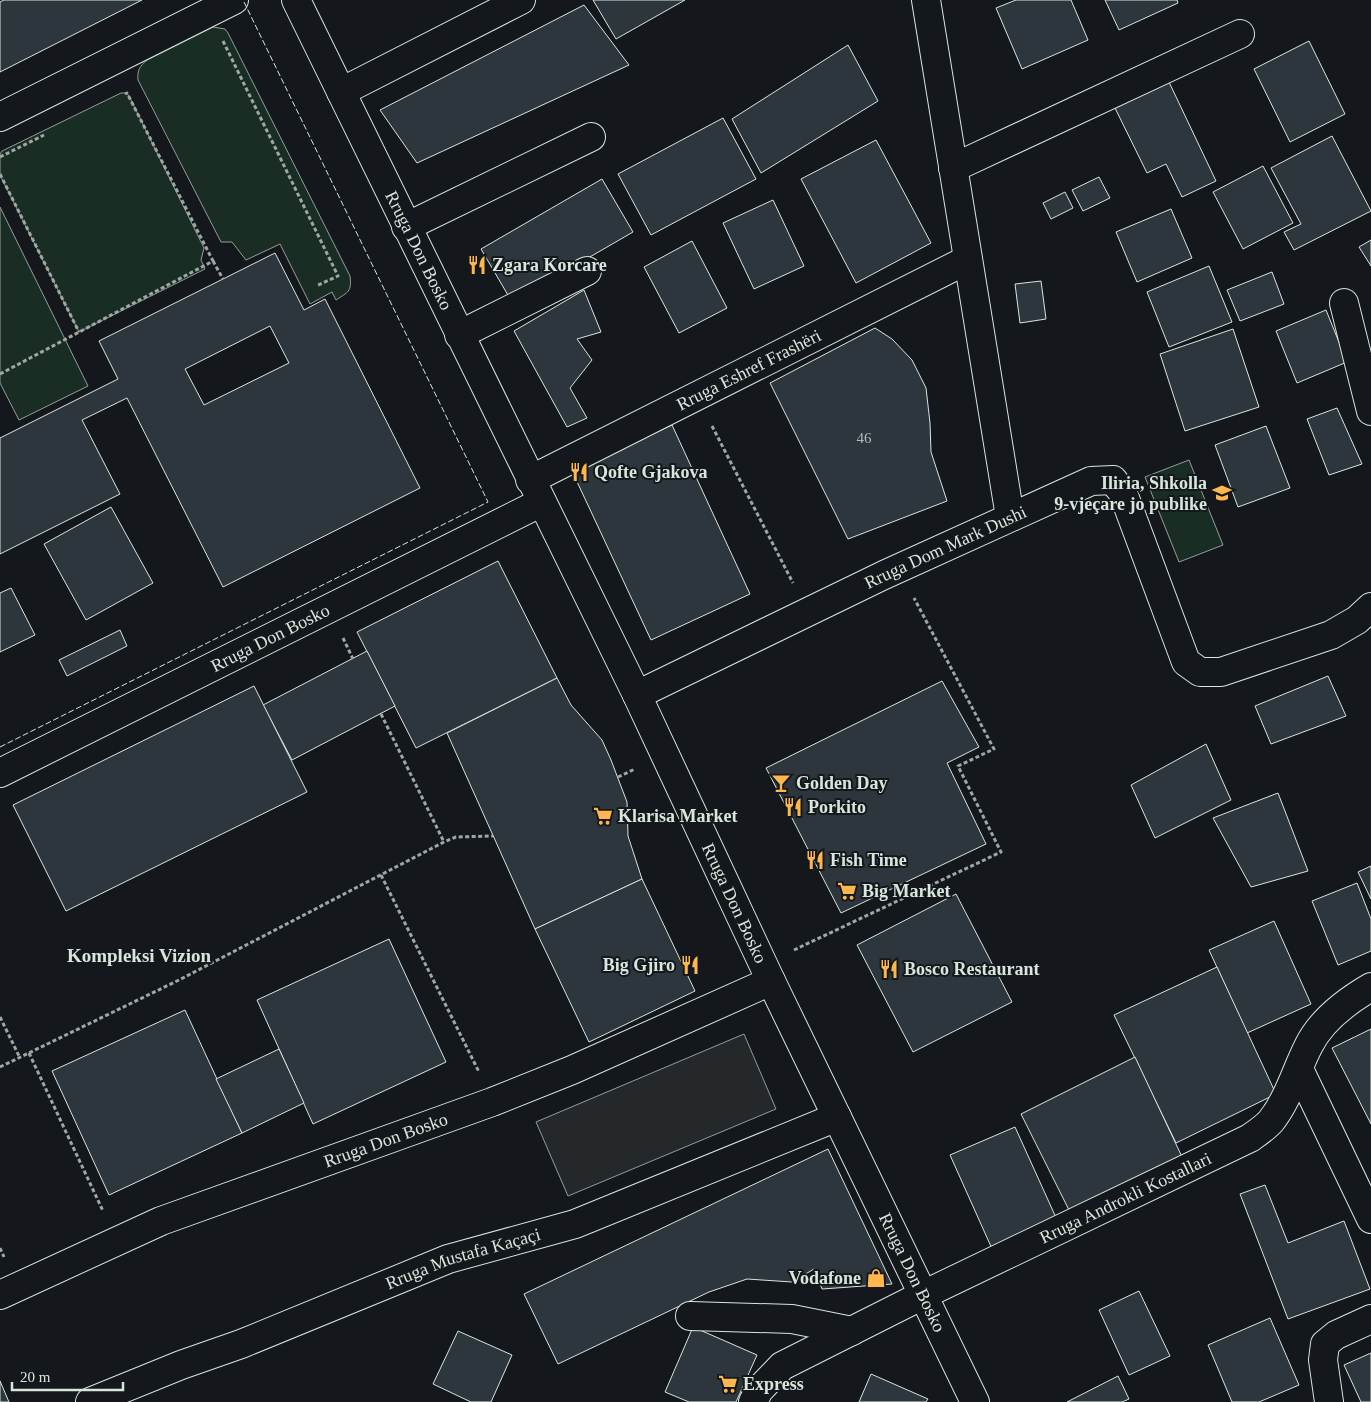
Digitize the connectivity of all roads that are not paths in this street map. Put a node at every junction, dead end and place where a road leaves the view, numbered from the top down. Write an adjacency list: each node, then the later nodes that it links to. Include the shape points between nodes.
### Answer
1 (234, 0): 7 (street)
2 (296, 0): 6 (street, Rruga Don Bosko)
3 (521, 0): 6 (street)
4 (926, 0): 9 (street)
5 (1240, 34): 9 (street)
6 (341, 92): 10 (street, Rruga Don Bosko)
7 (0, 117)
8 (591, 137): 10 (street)
9 (953, 168): 11 (street)
10 (406, 228): 14 (street, Rruga Don Bosko)
11 (967, 260): 16 (street, Rruga Eshref Frashëri, via 697,396); 17 (street)
12 (587, 271): 14 (street)
13 (1344, 303): 15 (street)
14 (459, 335): 16 (street, Rruga Don Bosko)
15 (1371, 411)
16 (536, 491): 19 (street, Rruga Don Bosko); 20 (street, Rruga Don Bosko)
17 (1010, 517): 18 (street, Rruga Dom Mark Dushi, via 1091,481 1114,480 1123,493 1186,662 1200,672 1221,672 1331,635 1357,620); 19 (street, Rruga Dom Mark Dushi)
18 (1371, 607)
19 (638, 695): 21 (street, Rruga Don Bosko)
20 (0, 773)
21 (767, 973): 24 (street, Rruga Don Bosko); 26 (street, Rruga Don Bosko, via 546,1081 162,1220)
22 (1371, 987): 23 (street, Rruga Androkli Kostallari, via 1328,1018 1310,1043)
23 (1299, 1069): 25 (street); 27 (street, Rruga Androkli Kostallari, via 1270,1122 1250,1138)
24 (837, 1117): 27 (street, Rruga Don Bosko); 31 (street, Rruga Mustafa Kaçaçi, via 575,1224 448,1260)
25 (1371, 1219)
26 (0, 1295)
27 (923, 1295): 30 (street, Rruga Androkli Kostallari); 33 (street, Rruga Don Bosko)
28 (690, 1316): 30 (street, via 792,1319)
29 (1371, 1319): 34 (street, via 1325,1344 1323,1360)
30 (852, 1330): 32 (street, Rruga Androkli Kostallari, via 782,1366 759,1390)
31 (90, 1402)
32 (754, 1402)
33 (975, 1402)
34 (1329, 1402)

